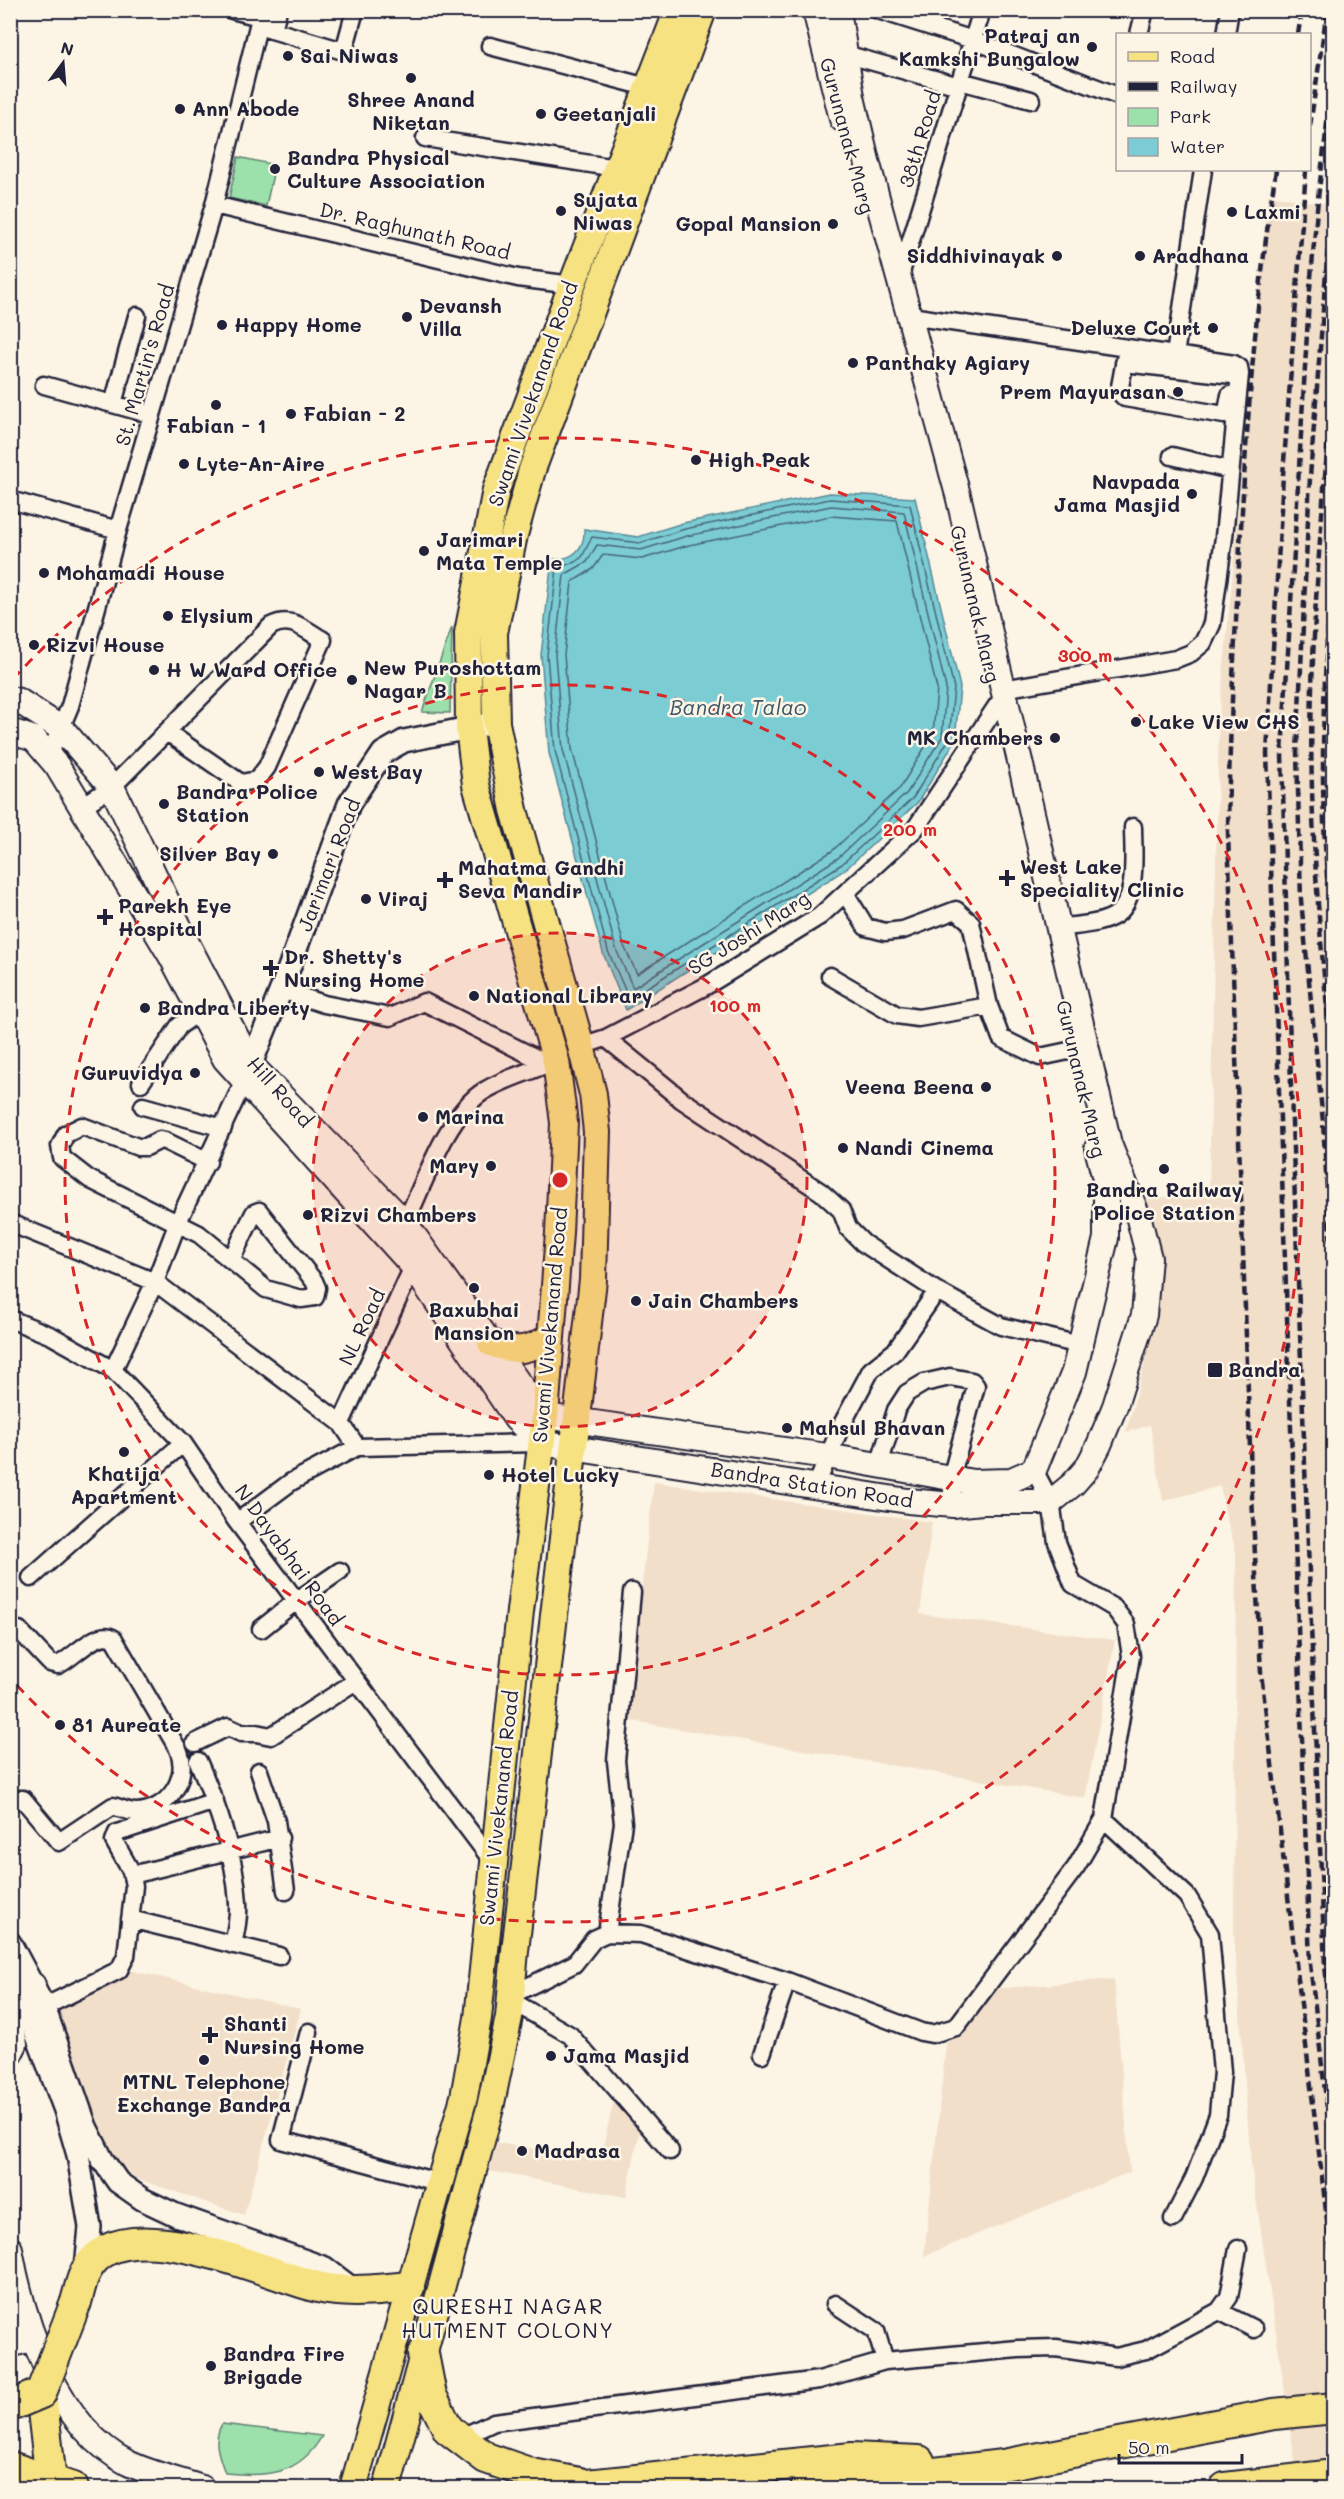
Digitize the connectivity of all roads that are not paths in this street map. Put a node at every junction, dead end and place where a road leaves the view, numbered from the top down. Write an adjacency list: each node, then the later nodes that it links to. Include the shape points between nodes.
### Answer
1 (232, 10): 11 (street)
2 (279, 10): 11 (street, St. Martin's Road)
3 (351, 10): 11 (street, via 354,14 345,47 340,50)
4 (815, 10): 38 (main road, Gurunanak Marg, via 889,292)
5 (838, 10): 16 (main road, Gurunanak Marg)
6 (878, 10): 15 (street)
7 (982, 10): 15 (street, 38th Road)
8 (1145, 10): 12 (street)
9 (1230, 10): 13 (street)
10 (690, 16): 18 (main road, Swami Vivekanand Road); 42 (main road, Swami Vivekanand Road, via 529,481 514,535 494,633)
11 (263, 21): 24 (street, St. Martin's Road)
12 (1139, 33)
13 (1226, 33)
14 (490, 46): 18 (street)
15 (971, 46): 17 (street, 38th Road); 19 (street, via 1048,78)
16 (845, 54): 17 (street); 25 (main road, Gurunanak Marg, via 867,161)
17 (960, 84): 20 (street); 25 (street, 38th Road)
18 (647, 87): 22 (main road, Swami Vivekanand Road)
19 (1116, 95)
20 (1030, 100)
21 (425, 138): 22 (street)
22 (616, 168): 26 (main road, Swami Vivekanand Road)
23 (1203, 171): 30 (street)
24 (214, 205): 26 (street, Dr. Raghunath Road, via 518,278); 34 (street, St. Martin's Road)
25 (898, 280): 28 (main road, Gurunanak Marg)
26 (572, 285): 44 (main road, Swami Vivekanand Road, via 496,490 468,633)
27 (137, 316): 33 (street)
28 (910, 316): 29 (street); 38 (main road, Gurunanak Marg)
29 (1126, 356): 30 (street); 31 (street, via 1119,392 1125,398 1224,415 1228,406)
30 (1174, 362): 31 (street)
31 (1228, 368): 36 (street)
32 (44, 385): 33 (street)
33 (113, 404): 34 (street)
34 (152, 415): 39 (street, St. Martin's Road)
35 (1172, 456): 36 (street)
36 (1230, 470): 40 (street, via 1212,624 1203,643 1176,659)
37 (10, 500): 39 (street)
38 (958, 517): 40 (main road, Gurunanak Marg)
39 (118, 530): 43 (street, St. Martin's Road)
40 (1002, 698): 51 (street, SG Joshi Marg, via 915,829); 52 (main road); 59 (main road, Gurunanak Marg)
41 (10, 699): 43 (main road, Hill Road)
42 (496, 723): 44 (street, Jarimari Road); 58 (main road, Swami Vivekanand Road, via 514,810)
43 (62, 729): 47 (street, St. Martin's Road); 48 (main road, Hill Road)
44 (468, 729): 54 (street, Jarimari Road, via 404,741 382,753 349,804); 60 (main road, Swami Vivekanand Road, via 476,785)
45 (10, 731): 47 (main road, Hill Road, via 34,739)
46 (167, 732): 46 (street, via 271,626 281,621 295,623 323,640 267,767 257,780 241,783); 48 (street)
47 (49, 756): 49 (main road, Hill Road)
48 (112, 787): 49 (street); 55 (main road, Hill Road)
49 (81, 807): 55 (main road, Hill Road, via 171,956)
50 (1133, 827): 52 (street, via 1129,898 1116,915)
51 (845, 893): 56 (street, via 866,927 885,932 903,930 956,910 971,923); 57 (street, SG Joshi Marg, via 819,916 706,986)
52 (1059, 928): 90 (main road, via 1109,1144 1139,1220 1149,1258 1144,1315 1115,1406 1087,1468)
53 (830, 976): 56 (street, via 897,1015 918,1018)
54 (281, 990): 60 (street, via 324,1004 390,1017 424,1002); 61 (street, Jarimari Road)
55 (208, 1005): 61 (main road, Hill Road); 62 (street, via 179,1026)
56 (989, 1006): 59 (street, via 1001,1038 1040,1058)
57 (606, 1038): 58 (street, SG Joshi Marg); 72 (street, via 682,1100 821,1192 841,1210 848,1228 863,1242)
58 (581, 1046): 79 (main road, Swami Vivekanand Road, via 593,1094 597,1132 593,1280)
59 (1073, 1050): 76 (main road, Gurunanak Marg, via 1106,1183 1107,1205 1106,1238)
60 (552, 1063): 68 (street, via 485,1090 471,1101 449,1128); 74 (main road, Swami Vivekanand Road, via 564,1123)
61 (248, 1073): 64 (street); 68 (main road, Hill Road); 69 (main road, Hill Road)
62 (141, 1083)
63 (143, 1106): 64 (street)
64 (223, 1128): 65 (street)
65 (208, 1162): 66 (street); 66 (street, via 165,1141 138,1147 82,1126 61,1140 62,1158 89,1179)
66 (178, 1222): 70 (street); 71 (street)
67 (10, 1223): 71 (street)
68 (405, 1223): 69 (main road, Hill Road)
69 (418, 1258): 75 (main road, Hill Road); 80 (street, NL Road); 82 (main road, Hill Road, via 516,1419)
70 (231, 1260): 70 (street, via 259,1211 314,1281 315,1297 301,1299 266,1289)
71 (155, 1282): 77 (street); 80 (street)
72 (937, 1291): 76 (street, via 1001,1326); 85 (street, via 895,1351 871,1370)
73 (10, 1319): 77 (street, N Dayabhai Road, via 52,1336)
74 (551, 1337): 75 (main road, via 535,1347 520,1350); 78 (main road, Swami Vivekanand Road)
75 (491, 1343): 78 (main road, Hill Road)
76 (1080, 1344): 87 (main road, Gurunanak Marg, via 1074,1372)
77 (113, 1370): 81 (street, N Dayabhai Road)
78 (545, 1416): 79 (main road); 82 (main road, Swami Vivekanand Road)
79 (576, 1421): 84 (main road, Swami Vivekanand Road); 85 (main road, Bandra Station Road)
80 (341, 1424): 83 (street)
81 (183, 1443): 92 (street, N Dayabhai Road); 95 (street)
82 (541, 1443): 83 (street); 84 (main road, Bandra Station Road); 94 (main road, Swami Vivekanand Road)
83 (357, 1447): 92 (street, via 291,1482)
84 (574, 1449): 89 (main road, Bandra Station Road); 96 (main road, Swami Vivekanand Road)
85 (827, 1456): 86 (main road, Bandra Station Road); 89 (street)
86 (879, 1465): 88 (main road, Bandra Station Road); 88 (street, via 896,1410 907,1392 950,1377 972,1381 975,1386)
87 (1034, 1470): 88 (main road, Bandra Station Road, via 1009,1481); 90 (street)
88 (951, 1478): 91 (street)
89 (816, 1486): 91 (main road, Bandra Station Road)
90 (1051, 1502): 91 (main road, Bandra Station Road); 107 (street, via 1057,1542 1072,1584 1114,1608 1126,1624 1131,1656)
91 (953, 1505)
92 (237, 1522): 98 (street, N Dayabhai Road)
93 (340, 1571): 98 (street)
94 (525, 1576): 96 (main road); 110 (main road, Swami Vivekanand Road)
95 (31, 1578)
96 (558, 1579): 120 (main road, Swami Vivekanand Road)
97 (632, 1592): 114 (street, via 616,1761 623,1823)
98 (296, 1601): 99 (street); 101 (street, N Dayabhai Road)
99 (261, 1629)
100 (10, 1630): 106 (street, via 19,1630 50,1663 58,1665 101,1636 110,1636 178,1749 182,1768 170,1797 152,1808 135,1812 113,1806 60,1842 23,1800)
101 (356, 1681): 102 (street, via 271,1736 241,1733 228,1727); 110 (street, N Dayabhai Road)
102 (195, 1743)
103 (198, 1761): 105 (street)
104 (259, 1771): 108 (street)
105 (216, 1801): 109 (street); 111 (street, via 117,1833 114,1841)
106 (10, 1802)
107 (1104, 1819): 118 (street, via 1076,1868 956,2027 932,2034 921,2032); 127 (street, via 1187,1896 1210,1934 1222,2072 1218,2115)
108 (280, 1838): 109 (street); 112 (street)
109 (229, 1850): 111 (street); 116 (street, via 238,1903)
110 (493, 1862): 126 (main road, Swami Vivekanand Road, via 478,2018 464,2097)
111 (132, 1875): 113 (street)
112 (286, 1891)
113 (130, 1919): 116 (street); 121 (street, via 126,1956 119,1970)
114 (608, 1933): 118 (street, via 641,1934); 120 (street, via 594,1940 574,1964)
115 (10, 1943): 119 (street)
116 (233, 1945): 117 (street)
117 (279, 1956)
118 (787, 1981): 124 (street)
119 (18, 1990): 121 (street)
120 (511, 1997): 125 (street, via 570,2035); 138 (main road, Swami Vivekanand Road, via 490,2108)
121 (28, 2016): 123 (main road); 130 (street, via 78,2155 90,2228); 132 (street, via 118,2182 176,2215 325,2268)
122 (309, 2032): 126 (street, via 281,2140)
123 (10, 2054)
124 (762, 2054)
125 (670, 2151)
126 (441, 2183): 131 (main road, Swami Vivekanand Road)
127 (1173, 2219)
128 (1238, 2249): 134 (street, via 1229,2297)
129 (11, 2260): 136 (main road)
130 (86, 2270): 132 (highway, via 102,2253 118,2244 167,2242 319,2287); 140 (highway, bridge)
131 (409, 2287): 132 (highway); 144 (main road, Swami Vivekanand Road)
132 (354, 2290)
133 (835, 2304): 139 (street, via 876,2331)
134 (1219, 2312): 135 (street); 139 (street, via 1146,2350 1116,2357 1056,2348)
135 (1254, 2329)
136 (33, 2338): 137 (main road); 150 (main road, via 81,2426 128,2463)
137 (10, 2345)
138 (423, 2354): 143 (highway, via 431,2395 447,2429); 153 (main road, Swami Vivekanand Road)
139 (885, 2361): 143 (street, via 819,2380 494,2422)
140 (41, 2393): 141 (highway, bridge); 148 (highway)
141 (10, 2406)
142 (1334, 2408): 145 (highway, via 1274,2414)
143 (460, 2438): 149 (highway, via 486,2458 532,2474)
144 (360, 2462): 151 (main road); 152 (main road, Swami Vivekanand Road)
145 (1003, 2465): 149 (highway, via 852,2458); 155 (highway)
146 (10, 2467): 148 (highway)
147 (1334, 2475): 156 (highway)
148 (62, 2485)
149 (591, 2486): 154 (highway)
150 (202, 2488)
151 (333, 2488)
152 (353, 2488)
153 (387, 2488)
154 (557, 2488)
155 (806, 2488)
156 (1225, 2488)

